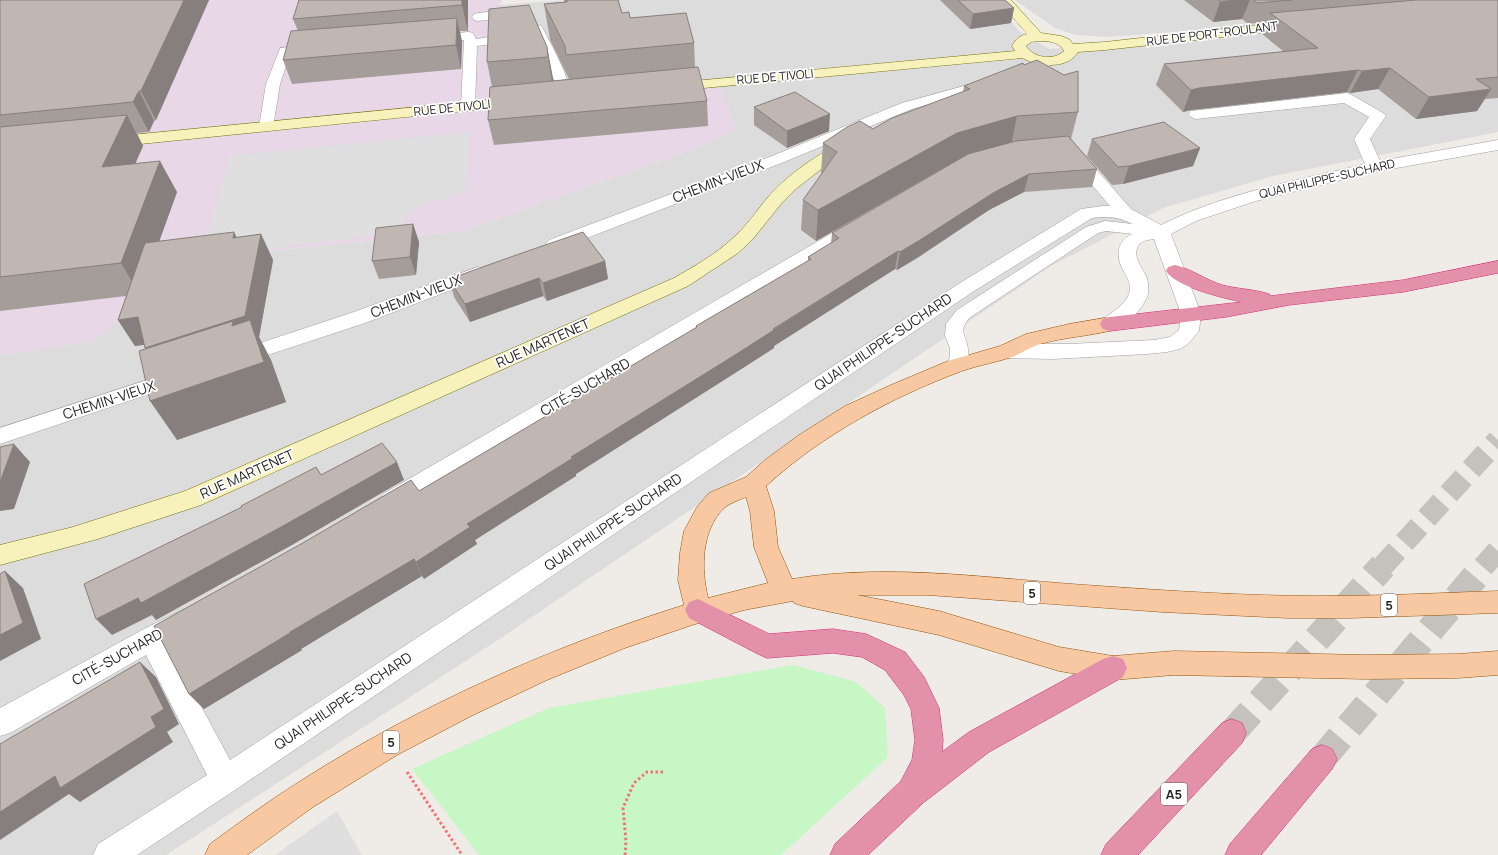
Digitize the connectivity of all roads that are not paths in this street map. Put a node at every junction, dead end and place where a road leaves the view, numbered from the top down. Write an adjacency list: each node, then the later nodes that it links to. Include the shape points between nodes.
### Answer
1 (1004, 0): 5 (street)
2 (478, 17): 4 (lane, via 531,16)
3 (1310, 23): 9 (street, RUE DE PORT-ROULANT)
4 (539, 33): 7 (lane); 15 (lane, via 562,83)
5 (1037, 37): 9 (street, via 1058,39); 10 (street, via 1020,42 1019,46)
6 (421, 40): 7 (lane, via 469,36)
7 (471, 43): 18 (lane)
8 (325, 48): 20 (lane, via 286,51 273,84)
9 (1070, 48): 11 (street, via 1069,56 1063,59)
10 (1024, 54): 11 (street); 13 (street, RUE DE TIVOLI)
11 (1046, 60): 12 (street, RUE MARTENET, via 1042,66)
12 (1007, 81): 28 (street, CHEMIN-VIEUX, via 987,83 906,106 778,159); 42 (street, RUE MARTENET, via 934,109 838,152 803,175 777,198 745,237 715,261 681,282 193,498 111,526)
13 (661, 88)
14 (579, 96): 15 (street)
15 (563, 98): 16 (street)
16 (547, 99)
17 (531, 101): 18 (street, RUE DE TIVOLI)
18 (468, 107): 20 (street, RUE DE TIVOLI)
19 (1196, 114): 24 (street, via 1347,98 1378,116 1362,139)
20 (266, 127): 21 (street, RUE DE TIVOLI)
21 (95, 144)
22 (1498, 145): 24 (street, QUAI PHILIPPE-SUCHARD)
23 (1054, 148): 25 (street, via 1068,147)
24 (1374, 167): 27 (street, QUAI PHILIPPE-SUCHARD, via 1220,206 1190,217)
25 (1125, 213): 27 (street); 53 (street, QUAI PHILIPPE-SUCHARD, via 1086,213 966,287)
26 (871, 218): 41 (street, CITÉ-SUCHARD)
27 (1161, 232): 31 (street); 34 (street, QUAI PHILIPPE-SUCHARD, via 1137,237 1129,246 1128,259 1139,282 1138,296 1126,313); 37 (lane, via 1105,226 1092,230 963,314 955,324 954,336 959,348)
28 (542, 248)
29 (1498, 267): 32 (highway, via 1403,286)
30 (491, 268): 36 (street, CHEMIN-VIEUX, via 358,318)
31 (1175, 271): 32 (highway, via 1214,290 1261,298); 33 (street)
32 (1289, 299): 33 (highway, via 1226,311)
33 (1191, 314): 34 (highway); 35 (street, via 1189,333 1176,342 1146,347 1059,353)
34 (1110, 324): 35 (main road, via 1033,339)
35 (1007, 351): 37 (main road)
36 (222, 363)
37 (955, 366): 40 (main road, via 853,412 807,441)
38 (191, 373): 39 (street, CHEMIN-VIEUX)
39 (0, 436)
40 (754, 483): 43 (main road, via 762,511 766,547); 45 (main road, via 718,500 705,514 696,531 691,580)
41 (377, 510)
42 (0, 555)
43 (784, 591): 44 (main road, 5, via 863,583 1281,606 1349,607); 45 (main road, 5); 49 (main road, 5, via 939,623 1059,659)
44 (1498, 602)
45 (698, 610): 54 (highway, via 768,646 833,641 866,646 895,661 914,686 925,708 929,740 926,761); 56 (main road, 5, via 576,655 469,702 391,742 312,790)
46 (199, 611): 47 (street, CITÉ-SUCHARD)
47 (151, 638): 50 (street, CITÉ-SUCHARD); 53 (street)
48 (1498, 663): 49 (main road, 5, via 1366,667 1174,663)
49 (1113, 668): 54 (highway, via 979,742)
50 (0, 723)
51 (1232, 733): 58 (highway, A5)
52 (1322, 759): 59 (highway)
53 (225, 780): 55 (street, QUAI PHILIPPE-SUCHARD)
54 (912, 792): 57 (highway)
55 (109, 855)
56 (221, 855)
57 (846, 855)
58 (1117, 855)
59 (1242, 855)

